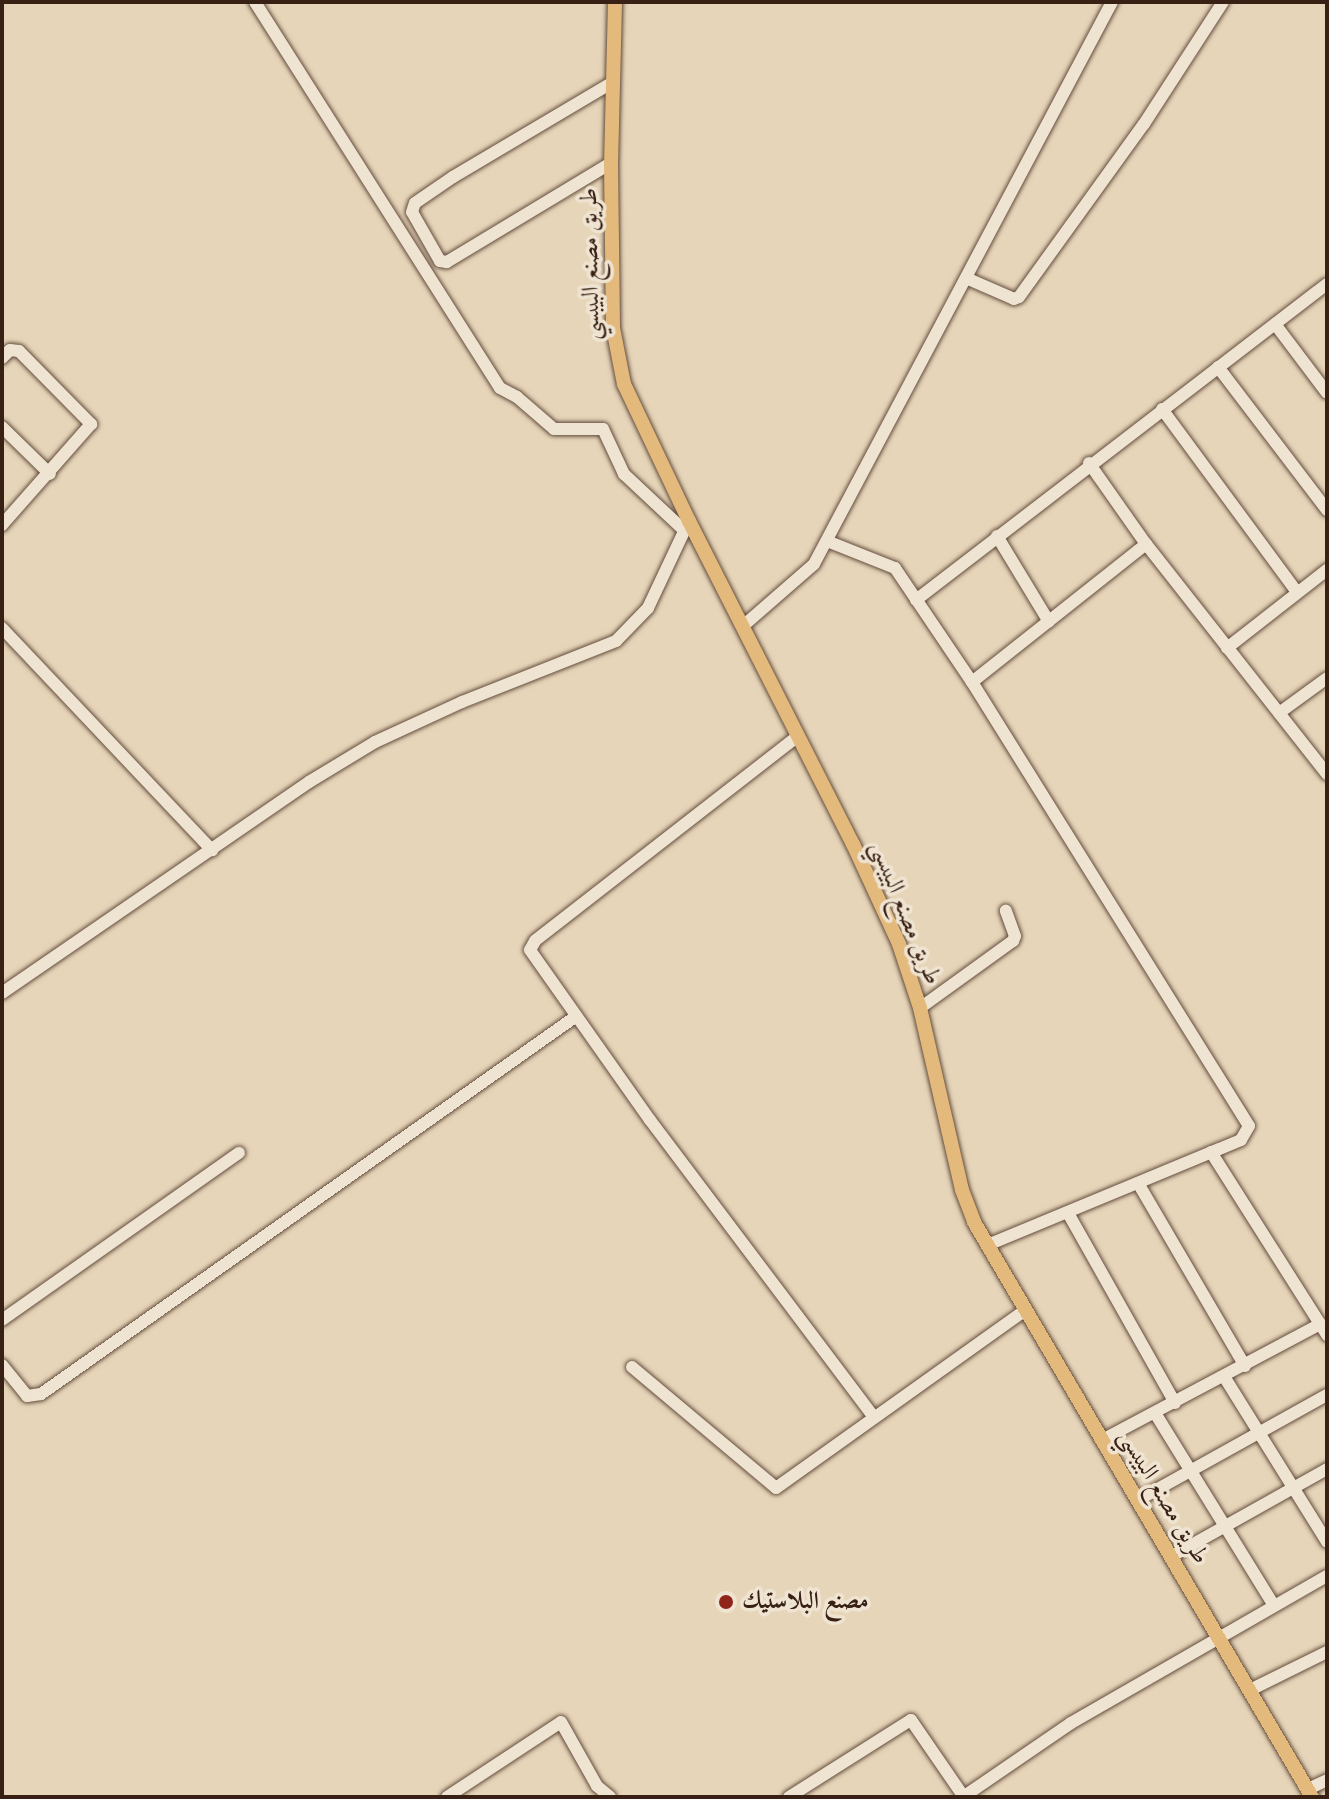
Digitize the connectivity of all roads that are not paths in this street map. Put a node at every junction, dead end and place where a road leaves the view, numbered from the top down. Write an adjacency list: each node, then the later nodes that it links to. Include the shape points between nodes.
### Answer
1 (255, 2): 19 (street, via 500,388 554,429 603,429 624,474)
2 (615, 2): 5 (main road, طريق مصنع البيبسي)
3 (1112, 2): 7 (street)
4 (1223, 2): 7 (street, via 1144,124 1019,297)
5 (613, 82): 6 (main road, طريق مصنع البيبسي); 6 (street, via 453,177 415,203 412,212 440,261 447,262)
6 (611, 163): 19 (main road, طريق مصنع البيبسي, via 617,357)
7 (966, 278): 21 (street)
8 (1327, 284): 9 (street)
9 (1275, 324): 11 (street); 12 (street)
10 (2, 358): 16 (street, via 10,350 19,351 91,424)
11 (1218, 367): 13 (street); 17 (street)
12 (1327, 393)
13 (1162, 409): 15 (street); 24 (street)
14 (2, 427): 16 (street)
15 (1089, 463): 20 (street); 22 (street)
16 (50, 474): 18 (street)
17 (1327, 510)
18 (2, 525)
19 (687, 526): 27 (main road, طريق مصنع البيبسي); 35 (street, via 648,608 616,641 375,742)
20 (997, 536): 25 (street); 26 (street)
21 (827, 541): 25 (street, via 895,568); 27 (street, via 814,564)
22 (1146, 544): 26 (street); 29 (street)
23 (1327, 570): 24 (street)
24 (1297, 592): 29 (street)
25 (916, 600): 31 (street)
26 (1049, 622): 31 (street)
27 (743, 626): 33 (main road, طريق مصنع البيبسي)
28 (2, 628): 35 (street)
29 (1227, 648): 32 (street)
30 (1327, 678): 32 (street)
31 (972, 682): 40 (street, via 1249,1126 1241,1140)
32 (1279, 713): 34 (street)
33 (798, 736): 38 (main road, طريق مصنع البيبسي, via 890,923); 39 (street, via 535,941 531,956)
34 (1326, 772)
35 (212, 850): 37 (street)
36 (1006, 911): 38 (street, via 1013,941)
37 (2, 993)
38 (920, 1008): 44 (main road, طريق مصنع البيبسي, via 962,1190)
39 (575, 1017): 48 (street, via 41,1394 27,1396); 55 (street)
40 (1211, 1152): 42 (street); 47 (street)
41 (239, 1153): 46 (street)
42 (1138, 1183): 43 (street); 49 (street)
43 (1068, 1213): 44 (street); 53 (street)
44 (987, 1245): 45 (main road, طريق مصنع البيبسي)
45 (1026, 1310): 55 (street); 57 (main road, طريق مصنع البيبسي)
46 (2, 1320)
47 (1324, 1330): 49 (street)
48 (2, 1365)
49 (1245, 1366): 51 (street)
50 (632, 1367): 55 (street, via 776,1488)
51 (1225, 1378): 53 (street); 56 (street)
52 (1327, 1395): 56 (street)
53 (1175, 1403): 54 (street)
54 (1155, 1413): 57 (street); 58 (street)
55 (874, 1417)
56 (1259, 1433): 58 (street); 60 (street)
57 (1104, 1439): 61 (main road, طريق مصنع البيبسي)
58 (1191, 1468): 61 (street); 62 (street)
59 (1327, 1469): 60 (street)
60 (1293, 1487): 62 (street); 63 (street)
61 (1138, 1500): 64 (main road, طريق مصنع البيبسي)
62 (1226, 1525): 64 (street); 66 (street)
63 (1327, 1542)
64 (1172, 1556): 67 (main road, طريق مصنع البيبسي)
65 (1327, 1576): 66 (street)
66 (1273, 1604): 67 (street)
67 (1219, 1635): 69 (main road, طريق مصنع البيبسي); 75 (street, via 1071,1723)
68 (1327, 1653): 69 (street)
69 (1250, 1690): 71 (main road, طريق مصنع البيبسي)
70 (1327, 1780): 71 (street)
71 (1310, 1793)
72 (447, 1797): 73 (street, via 561,1722 597,1786)
73 (610, 1797)
74 (789, 1797): 75 (street, via 911,1720)
75 (963, 1797)

